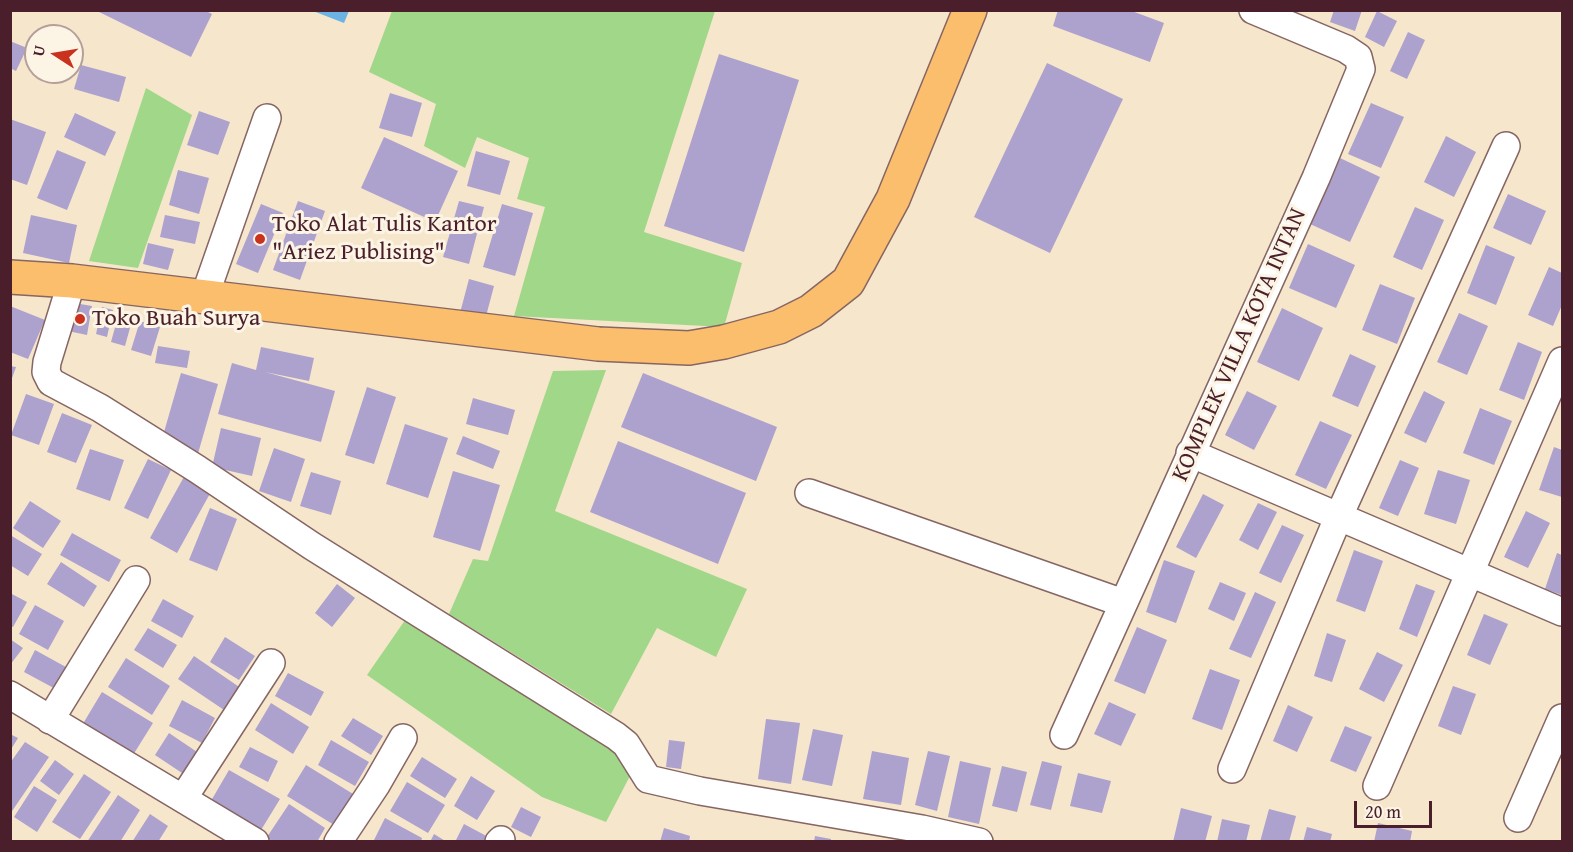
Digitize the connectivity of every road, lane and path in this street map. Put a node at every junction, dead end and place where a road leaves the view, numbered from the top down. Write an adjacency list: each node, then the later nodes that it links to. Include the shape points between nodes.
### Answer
1 (970, 10): 7 (main road, via 893,199 848,282 811,310 779,327 689,348 598,344)
2 (1253, 10): 9 (street, KOMPLEK VILLA KOTA INTAN, via 1346,49 1358,57 1362,69)
3 (267, 118): 7 (street)
4 (1506, 146): 11 (street)
5 (10, 277): 6 (main road)
6 (72, 281): 7 (main road); 26 (street, via 47,362 51,382 100,408 621,740 648,779)
7 (204, 298)
8 (1563, 361): 12 (street)
9 (1190, 453): 11 (street); 14 (street, KOMPLEK VILLA KOTA INTAN)
10 (808, 493): 14 (street)
11 (1338, 518): 12 (street); 22 (street)
12 (1472, 572): 15 (street); 23 (street)
13 (136, 580): 19 (street)
14 (1123, 603): 20 (street, KOMPLEK VILLA KOTA INTAN)
15 (1563, 612)
16 (271, 663): 24 (street)
17 (10, 695): 19 (street)
18 (1563, 718): 25 (street)
19 (50, 720): 24 (street)
20 (1064, 735)
21 (403, 738): 28 (street)
22 (1232, 770)
23 (1377, 786)
24 (184, 797): 27 (street)
25 (1518, 818)
26 (921, 836): 29 (street)
27 (255, 842)
28 (338, 842)
29 (979, 842)

